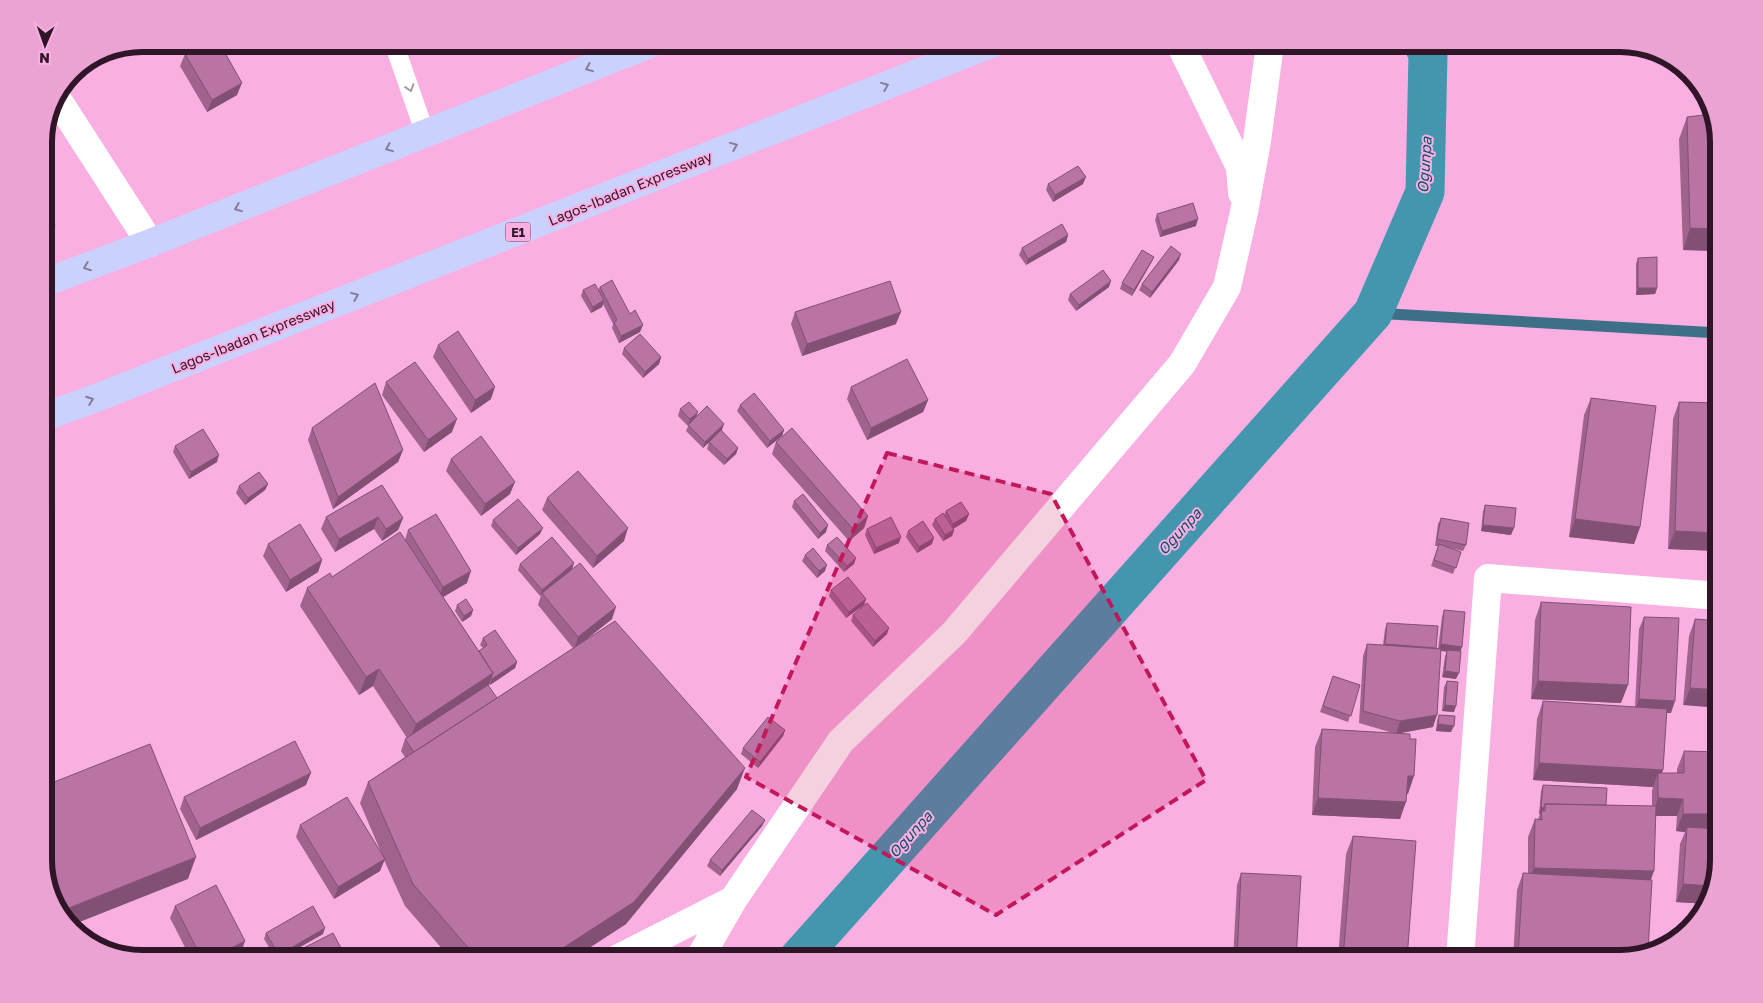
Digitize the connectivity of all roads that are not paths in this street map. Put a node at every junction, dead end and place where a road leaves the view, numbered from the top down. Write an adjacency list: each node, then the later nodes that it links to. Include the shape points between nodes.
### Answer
1 (397, 52): 7 (lane, one-way to 7)
2 (622, 52): 7 (highway, one-way to 7)
3 (971, 52): 11 (highway, Lagos-Ibadan Expressway / E1, one-way to 3)
4 (1184, 52): 8 (street, via 1240,168)
5 (1269, 52): 8 (street)
6 (61, 105): 9 (street)
7 (425, 134): 9 (highway, one-way to 9)
8 (1244, 212): 13 (street, via 1228,287 1182,364 954,633 841,741)
9 (150, 243): 10 (highway, one-way to 10)
10 (53, 280)
11 (53, 413)
12 (1710, 595): 16 (street, via 1488,578)
13 (733, 900): 14 (street); 15 (street)
14 (705, 948)
15 (635, 950)
16 (1461, 950)

